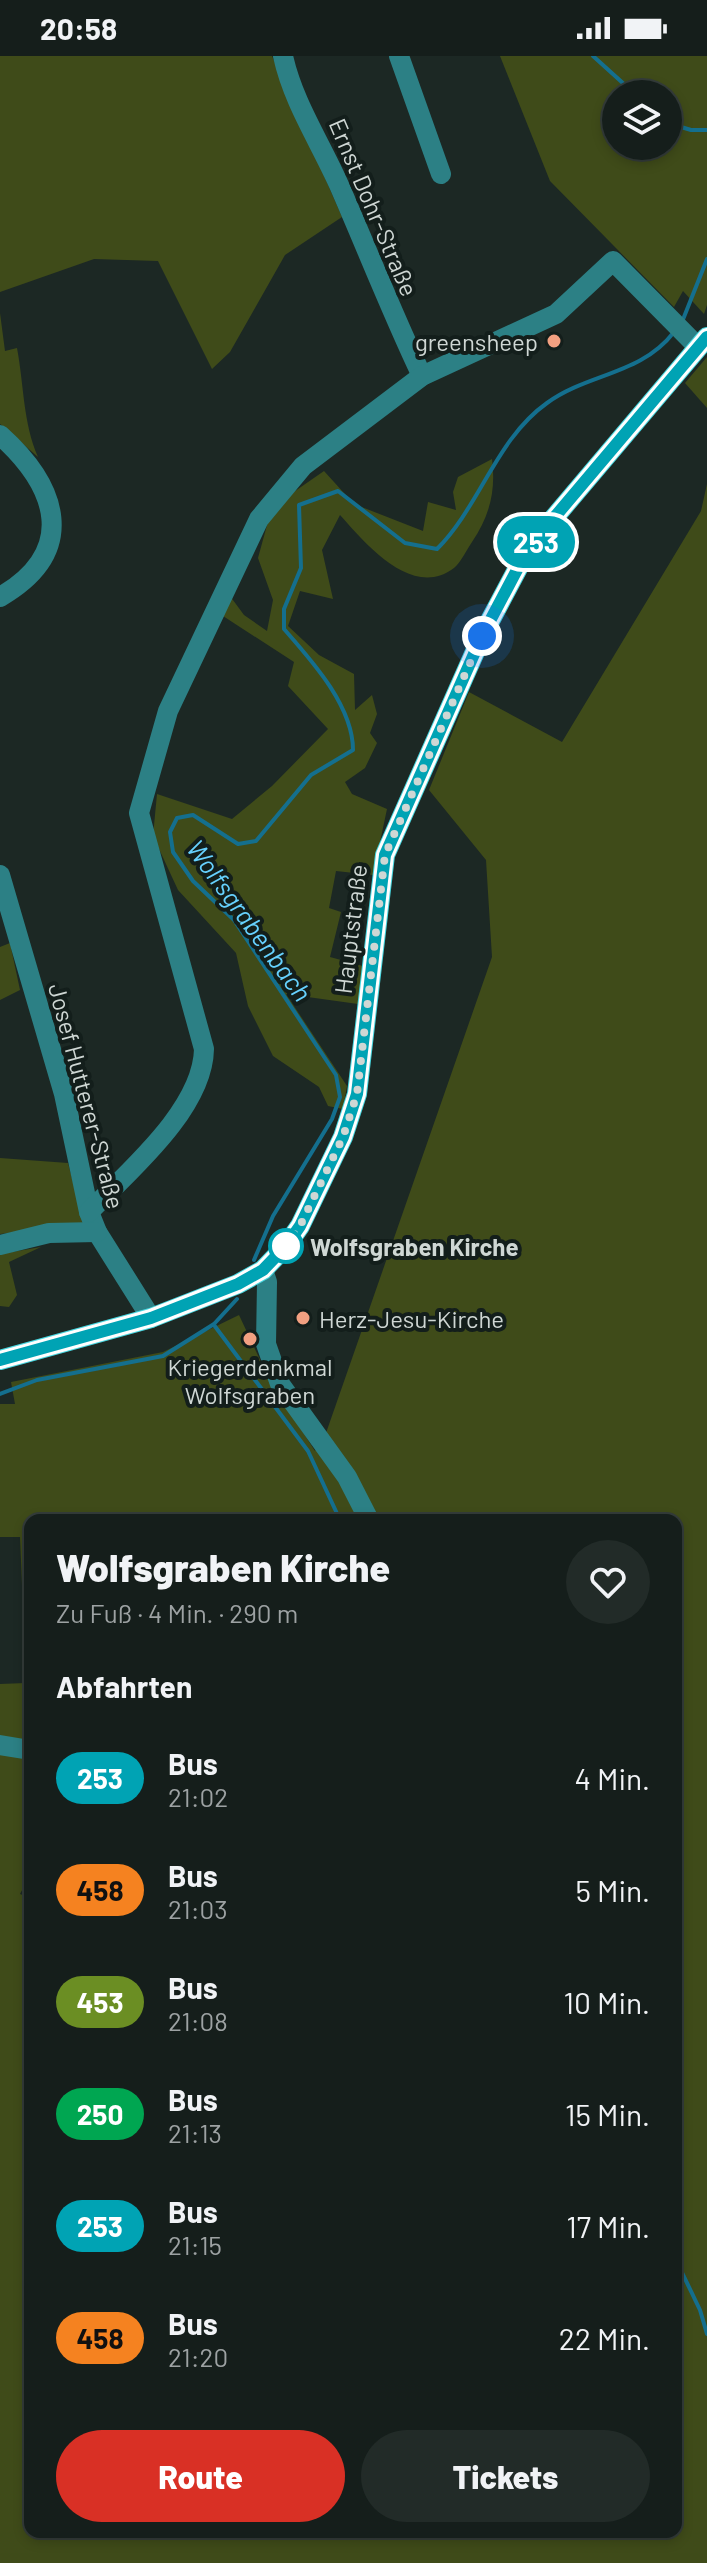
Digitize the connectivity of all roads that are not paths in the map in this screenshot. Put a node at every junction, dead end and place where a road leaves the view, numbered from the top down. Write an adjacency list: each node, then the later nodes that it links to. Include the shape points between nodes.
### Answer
1 (283, 56): 5 (street, Ernst Dohr-Straße, via 288,79)
2 (399, 56): 3 (street)
3 (441, 174)
4 (690, 334): 5 (street, via 613,261 556,314); 12 (main road, Hauptstraße, via 519,566 482,636 385,855 357,1094 343,1137 300,1226)
5 (422, 376): 9 (street, via 279,490 259,519 168,711 139,813 204,1049 204,1069 196,1089 154,1145)
6 (0, 435): 7 (street, via 41,478 51,522 48,551 35,571)
7 (0, 597)
8 (0, 875): 9 (street, Josef Hutterer-Straße, via 64,1094)
9 (89, 1212): 10 (street, Josef Hutterer-Straße)
10 (97, 1232): 11 (street, via 49,1233); 13 (street, Josef Hutterer-Straße)
11 (0, 1245)
12 (263, 1270): 13 (main road, Hauptstraße); 15 (street, via 266,1344 280,1384 347,1477)
13 (151, 1318): 14 (main road, Hauptstraße)
14 (0, 1360)
15 (366, 1514)
16 (0, 1745): 17 (street)
17 (24, 1749)

